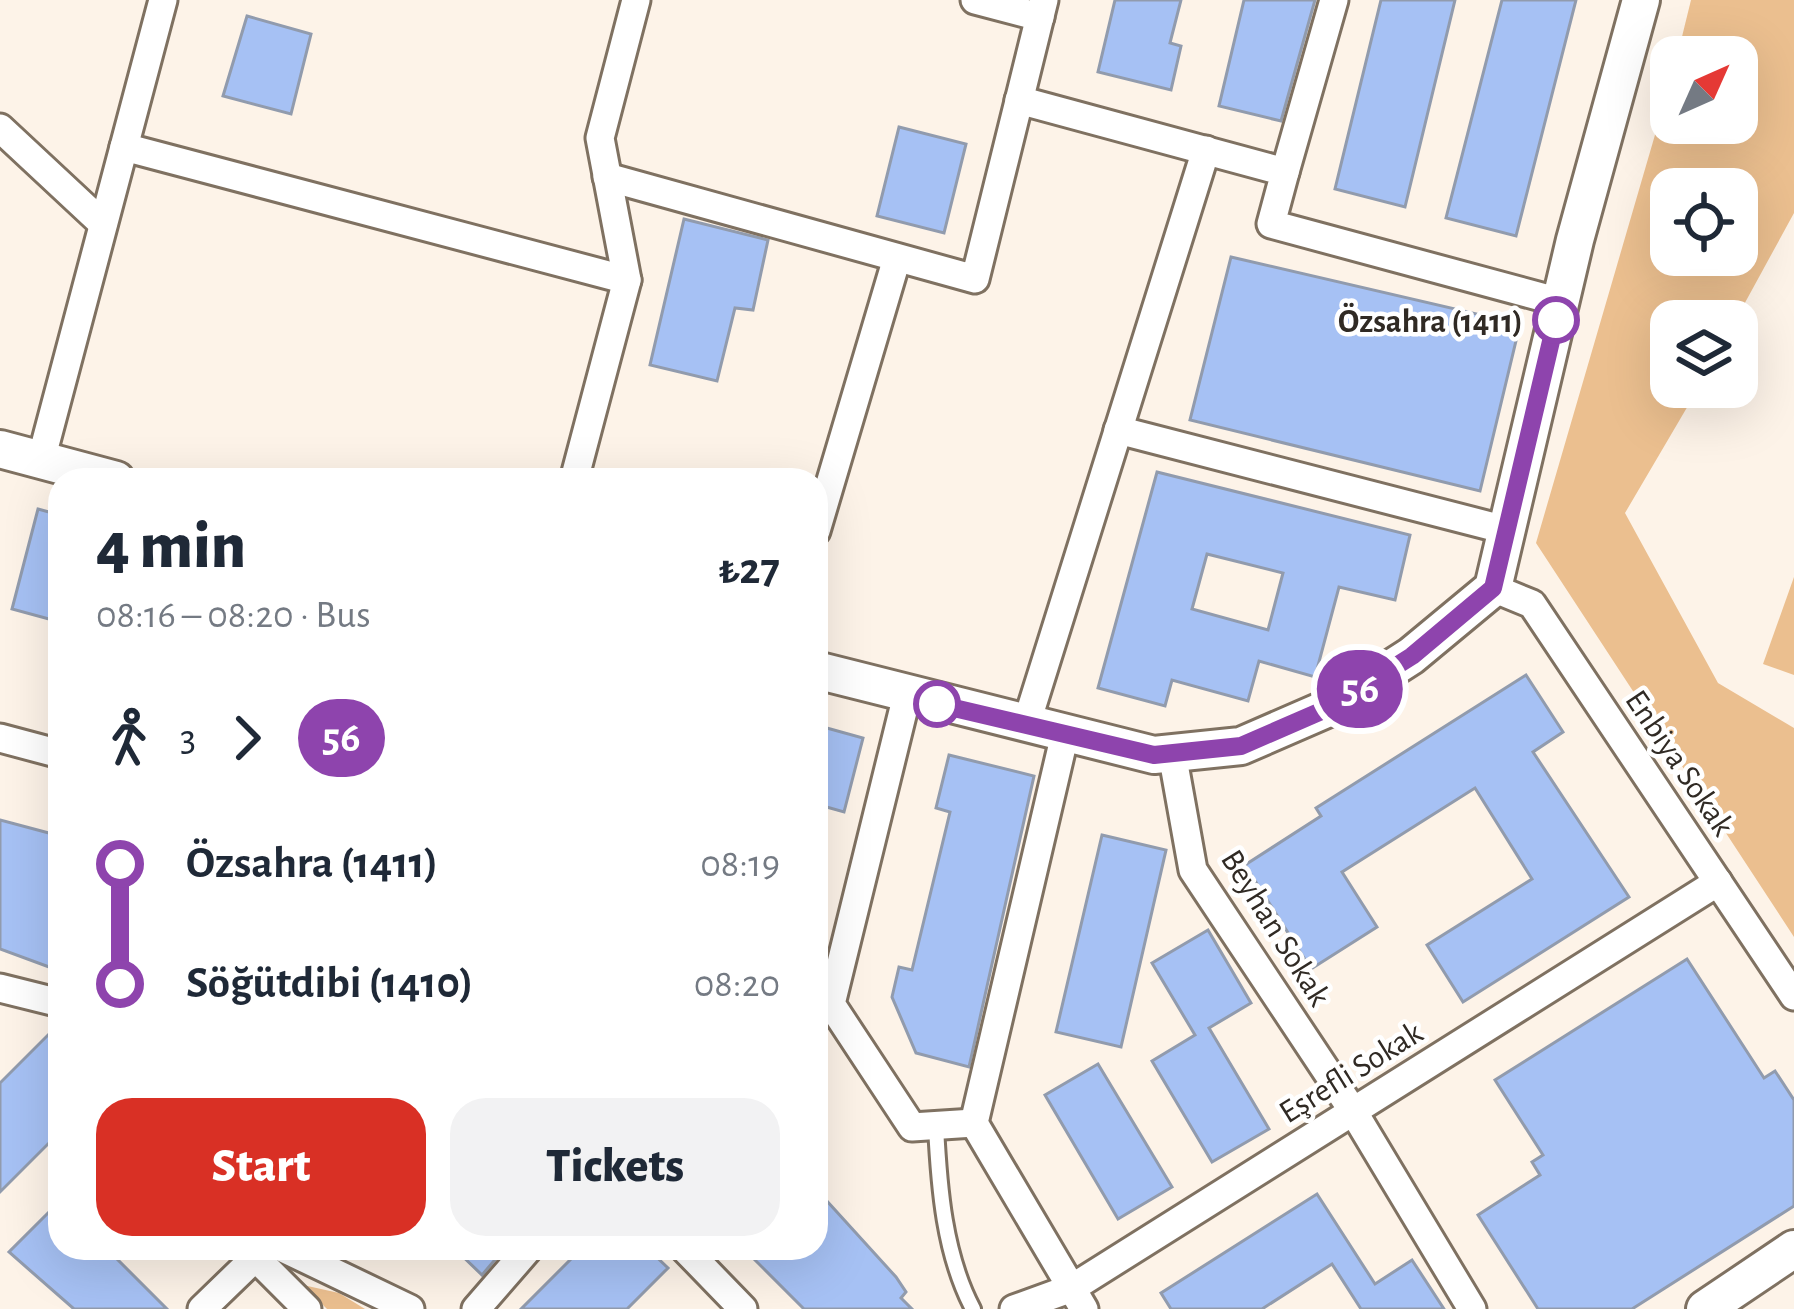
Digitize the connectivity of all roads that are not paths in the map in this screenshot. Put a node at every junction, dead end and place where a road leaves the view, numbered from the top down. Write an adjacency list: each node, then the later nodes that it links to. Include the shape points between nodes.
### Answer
1 (163, 0): 9 (street)
2 (636, 0): 12 (street, via 600,139)
3 (975, 0): 6 (street)
4 (1334, 0): 11 (street)
5 (1641, 0): 16 (street)
6 (1042, 8): 7 (street)
7 (1019, 100): 10 (street); 14 (street, via 975,280)
8 (0, 128): 13 (street)
9 (124, 147): 13 (street); 15 (street)
10 (1206, 151): 11 (street); 17 (street)
11 (1285, 172): 16 (street, via 1271,224)
12 (607, 177): 14 (street); 15 (street)
13 (104, 224): 19 (street)
14 (897, 258): 22 (street)
15 (627, 280): 21 (street)
16 (1560, 302): 23 (street)
17 (1118, 430): 23 (street); 27 (street)
18 (1, 455): 19 (street)
19 (41, 460): 20 (street)
20 (71, 468)
21 (577, 468)
22 (828, 491)
23 (1506, 530): 24 (street)
24 (1493, 588): 31 (street, via 1412,656 1333,706 1241,746); 32 (street, Enbiya Sokak, via 1532,604)
25 (828, 673): 26 (street)
26 (907, 695): 27 (street); 33 (street)
27 (1026, 725): 28 (street)
28 (1065, 734): 31 (street); 38 (street)
29 (0, 738): 30 (street)
30 (48, 751)
31 (1172, 753): 37 (street, Beyhan Sokak, via 1193,870)
32 (1718, 882): 35 (street, Enbiya Sokak); 37 (street, Eşrefli Sokak)
33 (830, 952): 39 (street, via 831,1004 912,1127)
34 (0, 988): 36 (street)
35 (1794, 996)
36 (48, 1000)
37 (1353, 1111): 46 (street, Eşrefli Sokak); 54 (street, Beyhan Sokak)
38 (974, 1123): 39 (street); 46 (street)
39 (936, 1126): 52 (lane, via 939,1188)
40 (1794, 1249): 55 (street)
41 (254, 1260): 47 (street)
42 (267, 1260): 48 (street)
43 (308, 1260): 49 (street)
44 (519, 1260): 50 (street)
45 (696, 1260): 51 (street)
46 (1078, 1299): 53 (street, Eşrefli Sokak)
47 (202, 1309)
48 (307, 1309)
49 (410, 1309)
50 (476, 1309)
51 (743, 1309)
52 (973, 1309)
53 (1014, 1309)
54 (1472, 1309)
55 (1705, 1309)

